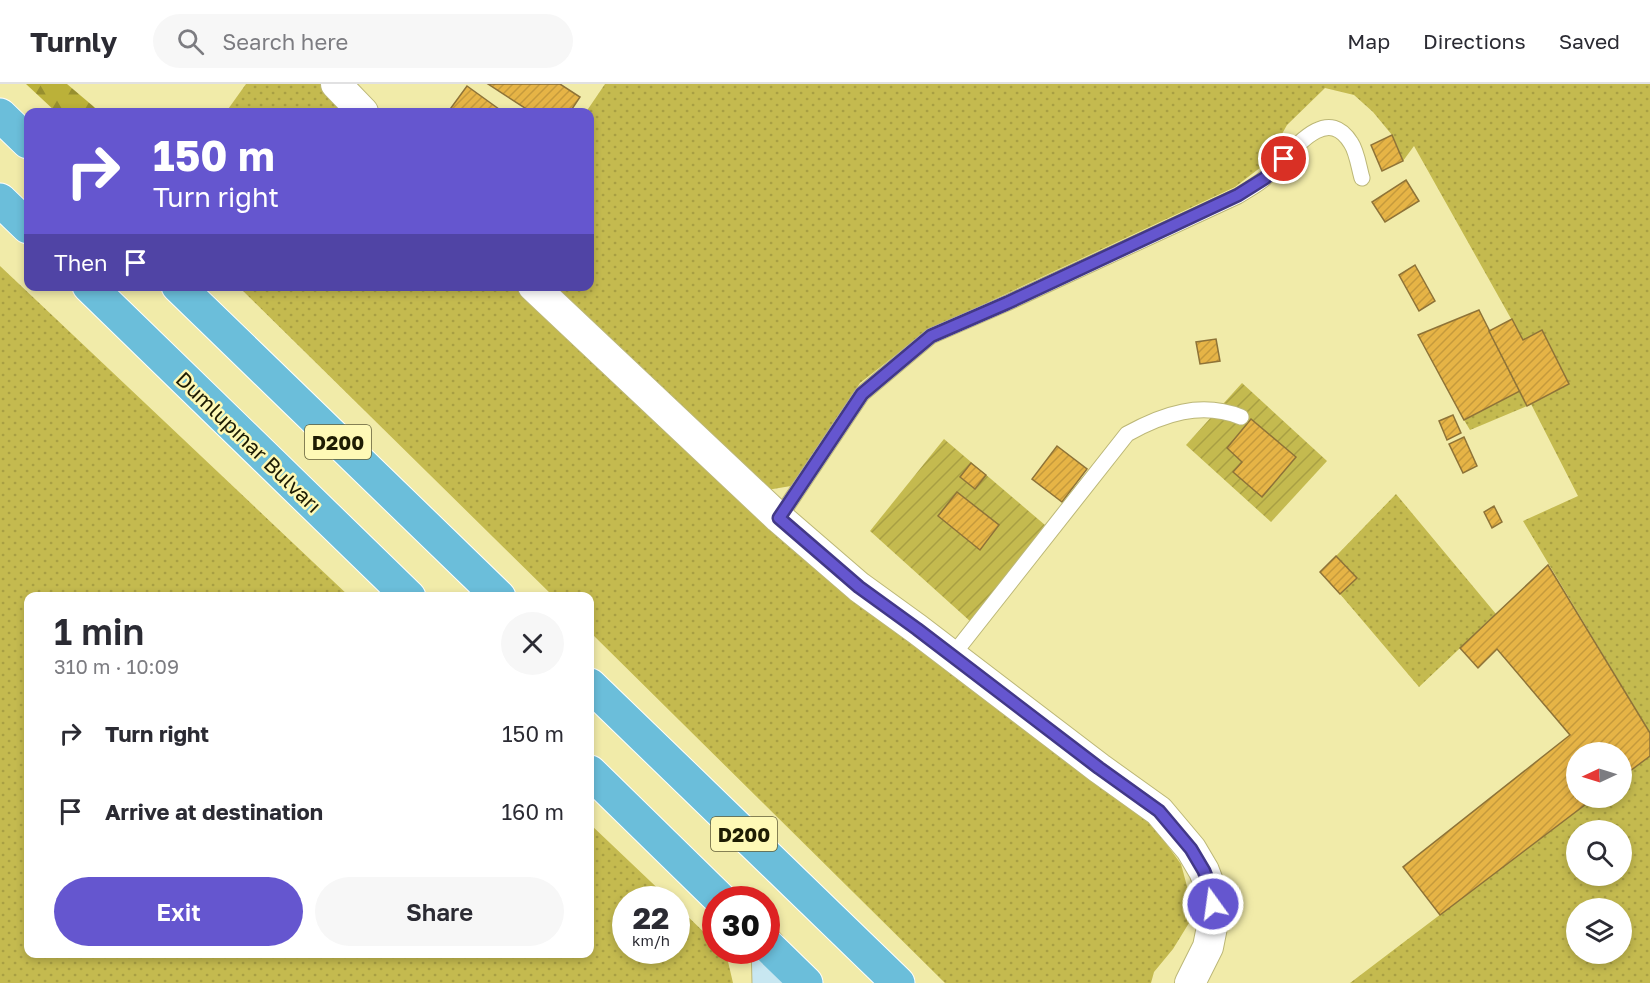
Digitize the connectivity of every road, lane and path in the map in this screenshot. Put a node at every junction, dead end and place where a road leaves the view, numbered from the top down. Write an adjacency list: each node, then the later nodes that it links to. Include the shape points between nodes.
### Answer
1 (336, 84): 2 (street)
2 (359, 108)
3 (0, 115): 4 (highway)
4 (24, 138)
5 (1362, 178): 12 (lane, via 1352,144 1339,130 1324,128 1304,137 1265,178 1238,195 931,336 862,394)
6 (0, 200): 7 (highway)
7 (24, 223)
8 (94, 291): 13 (highway, Dumlupınar Bulvarı / D200)
9 (183, 291): 14 (highway, D200)
10 (538, 291): 12 (street)
11 (1241, 417): 15 (lane, via 1224,411 1190,410 1151,421 1127,434)
12 (779, 518): 15 (street, via 859,587)
13 (404, 592)
14 (494, 592)
15 (952, 656): 24 (street, via 1159,811 1191,849 1212,892 1214,917 1208,947)
16 (594, 689): 23 (highway, D200)
17 (594, 776): 18 (highway, D200)
18 (707, 886)
19 (780, 958): 22 (highway)
20 (768, 964): 21 (main road)
21 (769, 983)
22 (806, 983)
23 (898, 983)
24 (1190, 983)

